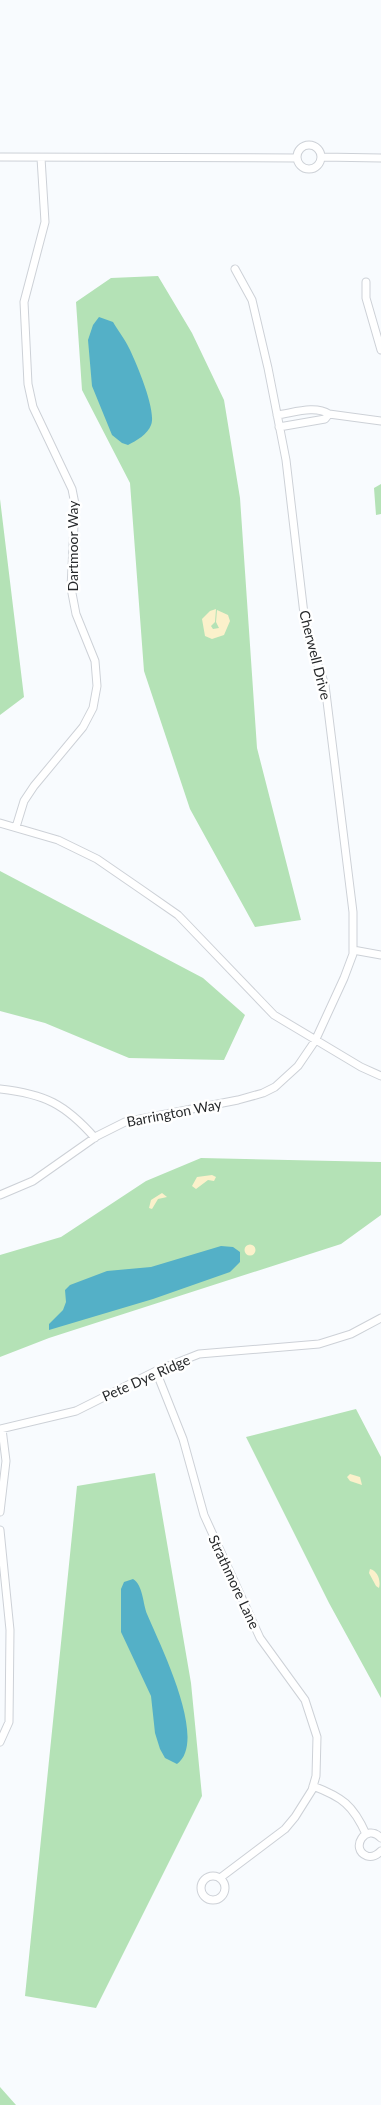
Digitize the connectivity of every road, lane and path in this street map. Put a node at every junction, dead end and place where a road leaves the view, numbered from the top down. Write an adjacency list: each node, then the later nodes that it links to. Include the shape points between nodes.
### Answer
1 (0, 156): 3 (street)
2 (322, 157): 4 (street, via 316,168 308,169 300,166); 4 (street, via 319,149 308,144 298,150); 5 (street)
3 (41, 158): 4 (street); 14 (street, Dartmoor Way, via 45,222 24,302 28,384 33,408 72,489 75,504 71,588 76,614 95,661 98,686 84,727 34,786 24,801)
4 (297, 158)
5 (381, 158)
6 (235, 269): 10 (street, Cherwell Drive, via 252,300)
7 (366, 282): 8 (street, via 366,298)
8 (381, 350)
9 (329, 414): 10 (street, via 324,410 310,410); 11 (street); 12 (street, via 325,419)
10 (277, 415): 12 (street, Cherwell Drive)
11 (381, 421)
12 (279, 427): 15 (street, Cherwell Drive, via 286,460 304,614 325,685 354,912)
13 (0, 822): 14 (street)
14 (16, 827): 17 (street, via 58,840 97,860 178,915 274,1015)
15 (353, 950): 16 (street); 17 (street, Cherwell Drive)
16 (381, 955)
17 (315, 1041): 18 (street); 20 (street, Barrington Way, via 288,1076 263,1093 124,1122)
18 (381, 1076)
19 (0, 1089): 20 (street, via 50,1100 66,1109)
20 (95, 1138): 21 (street, Barrington Way, via 33,1181)
21 (0, 1195)
22 (381, 1318): 23 (street, Pete Dye Ridge, via 351,1334 319,1344 199,1354)
23 (156, 1371): 24 (street, Pete Dye Ridge, via 76,1411); 28 (street, Strathmore Lane, via 183,1439 207,1523 260,1638 305,1700 310,1712 318,1753)
24 (1, 1429): 25 (street, via 6,1461)
25 (0, 1512)
26 (0, 1530): 27 (street, via 10,1630 8,1722)
27 (0, 1742)
28 (313, 1786): 29 (street, via 339,1797 350,1806); 32 (street, Strathmore Lane, via 285,1829)
29 (366, 1834): 30 (street, via 374,1833); 31 (street, via 359,1842 362,1852 372,1857)
30 (381, 1838)
31 (381, 1851)
32 (220, 1878)

